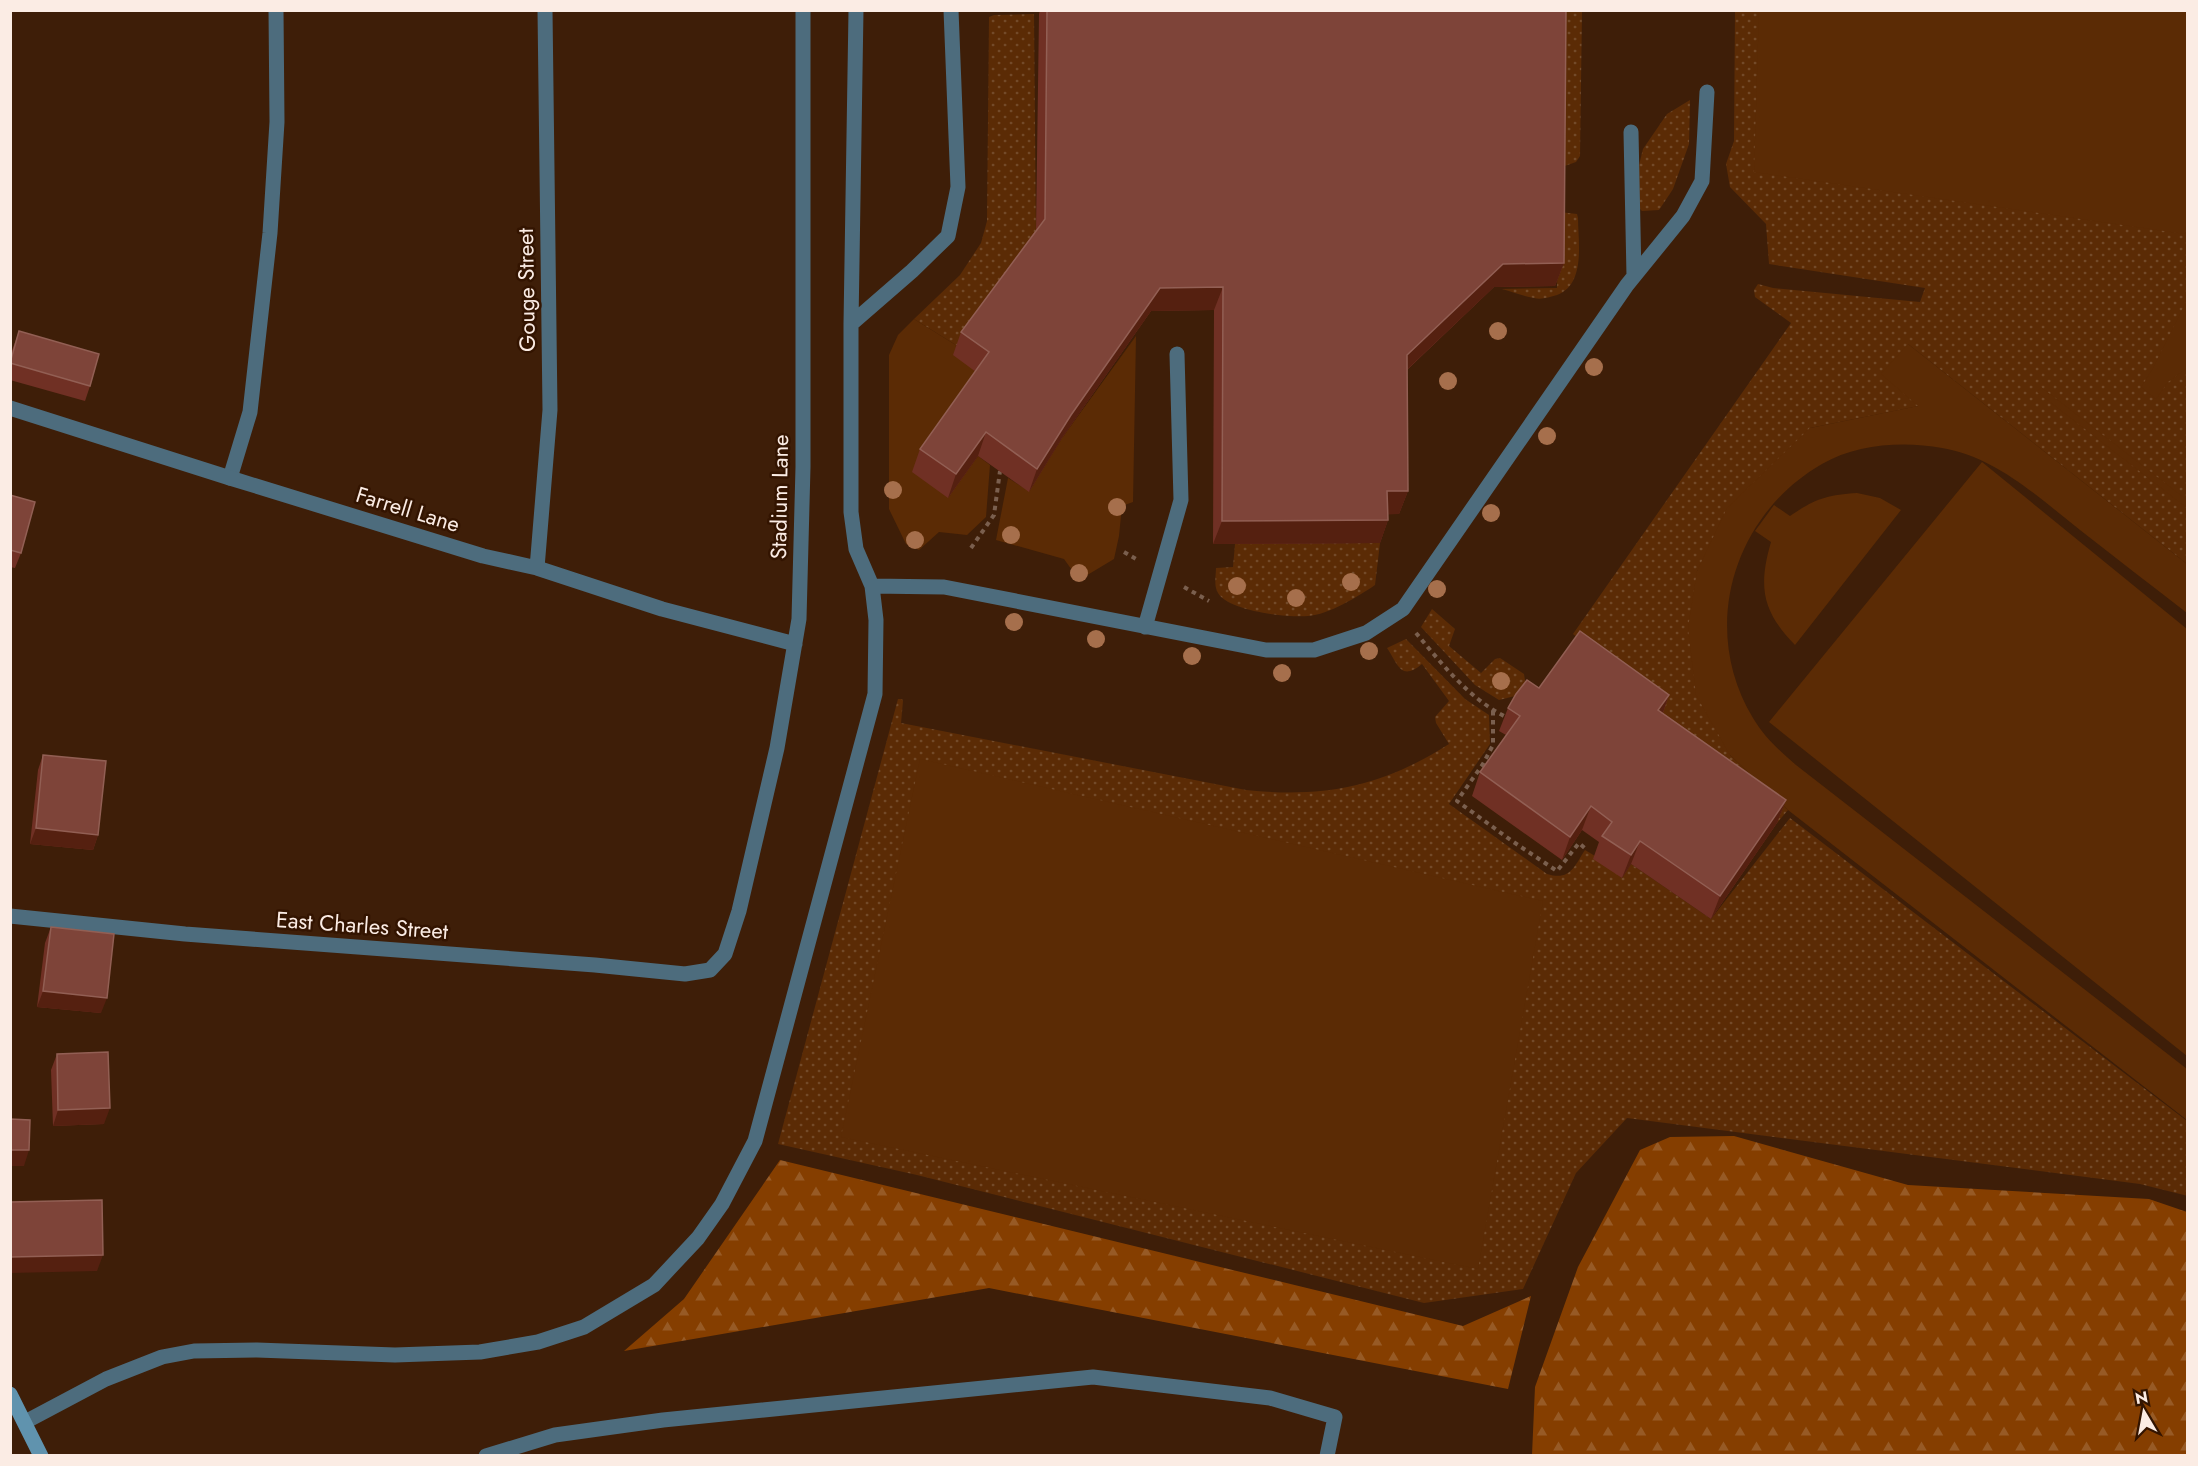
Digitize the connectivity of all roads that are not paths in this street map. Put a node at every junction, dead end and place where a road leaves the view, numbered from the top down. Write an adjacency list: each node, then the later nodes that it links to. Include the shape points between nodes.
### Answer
1 (276, 10): 12 (street, via 277,122 270,233 250,412)
2 (545, 10): 13 (street, Gouge Street, via 550,410)
3 (803, 10): 16 (street, Stadium Lane, via 803,467)
4 (856, 10): 9 (street)
5 (951, 10): 9 (street, via 958,187 948,236)
6 (1707, 92): 8 (street, via 1702,181 1683,216)
7 (1631, 132): 8 (street)
8 (1634, 276): 15 (street, via 1403,609 1366,633 1314,650 1266,651)
9 (851, 324): 14 (street, via 851,512 856,549)
10 (1177, 354): 15 (street, via 1181,500)
11 (10, 408): 12 (street, Farrell Lane)
12 (231, 478): 13 (street, Farrell Lane, via 483,556)
13 (537, 568): 16 (street, Farrell Lane, via 662,609)
14 (872, 586): 15 (street, via 944,587); 20 (street, via 876,620 875,694 755,1141 722,1204 698,1238 654,1285 584,1327 538,1342 480,1352 395,1355 257,1350 194,1351 162,1357 106,1379)
15 (1145, 627)
16 (795, 644): 18 (street, Stadium Lane, via 777,748 739,911 725,954)
17 (10, 916): 18 (street, East Charles Street, via 685,974)
18 (710, 970)
19 (10, 1394): 20 (main road)
20 (25, 1422): 21 (main road)
21 (41, 1455)
22 (486, 1455): 23 (street, via 555,1435 652,1422 1093,1377 1270,1398 1335,1417)
23 (1327, 1455)

